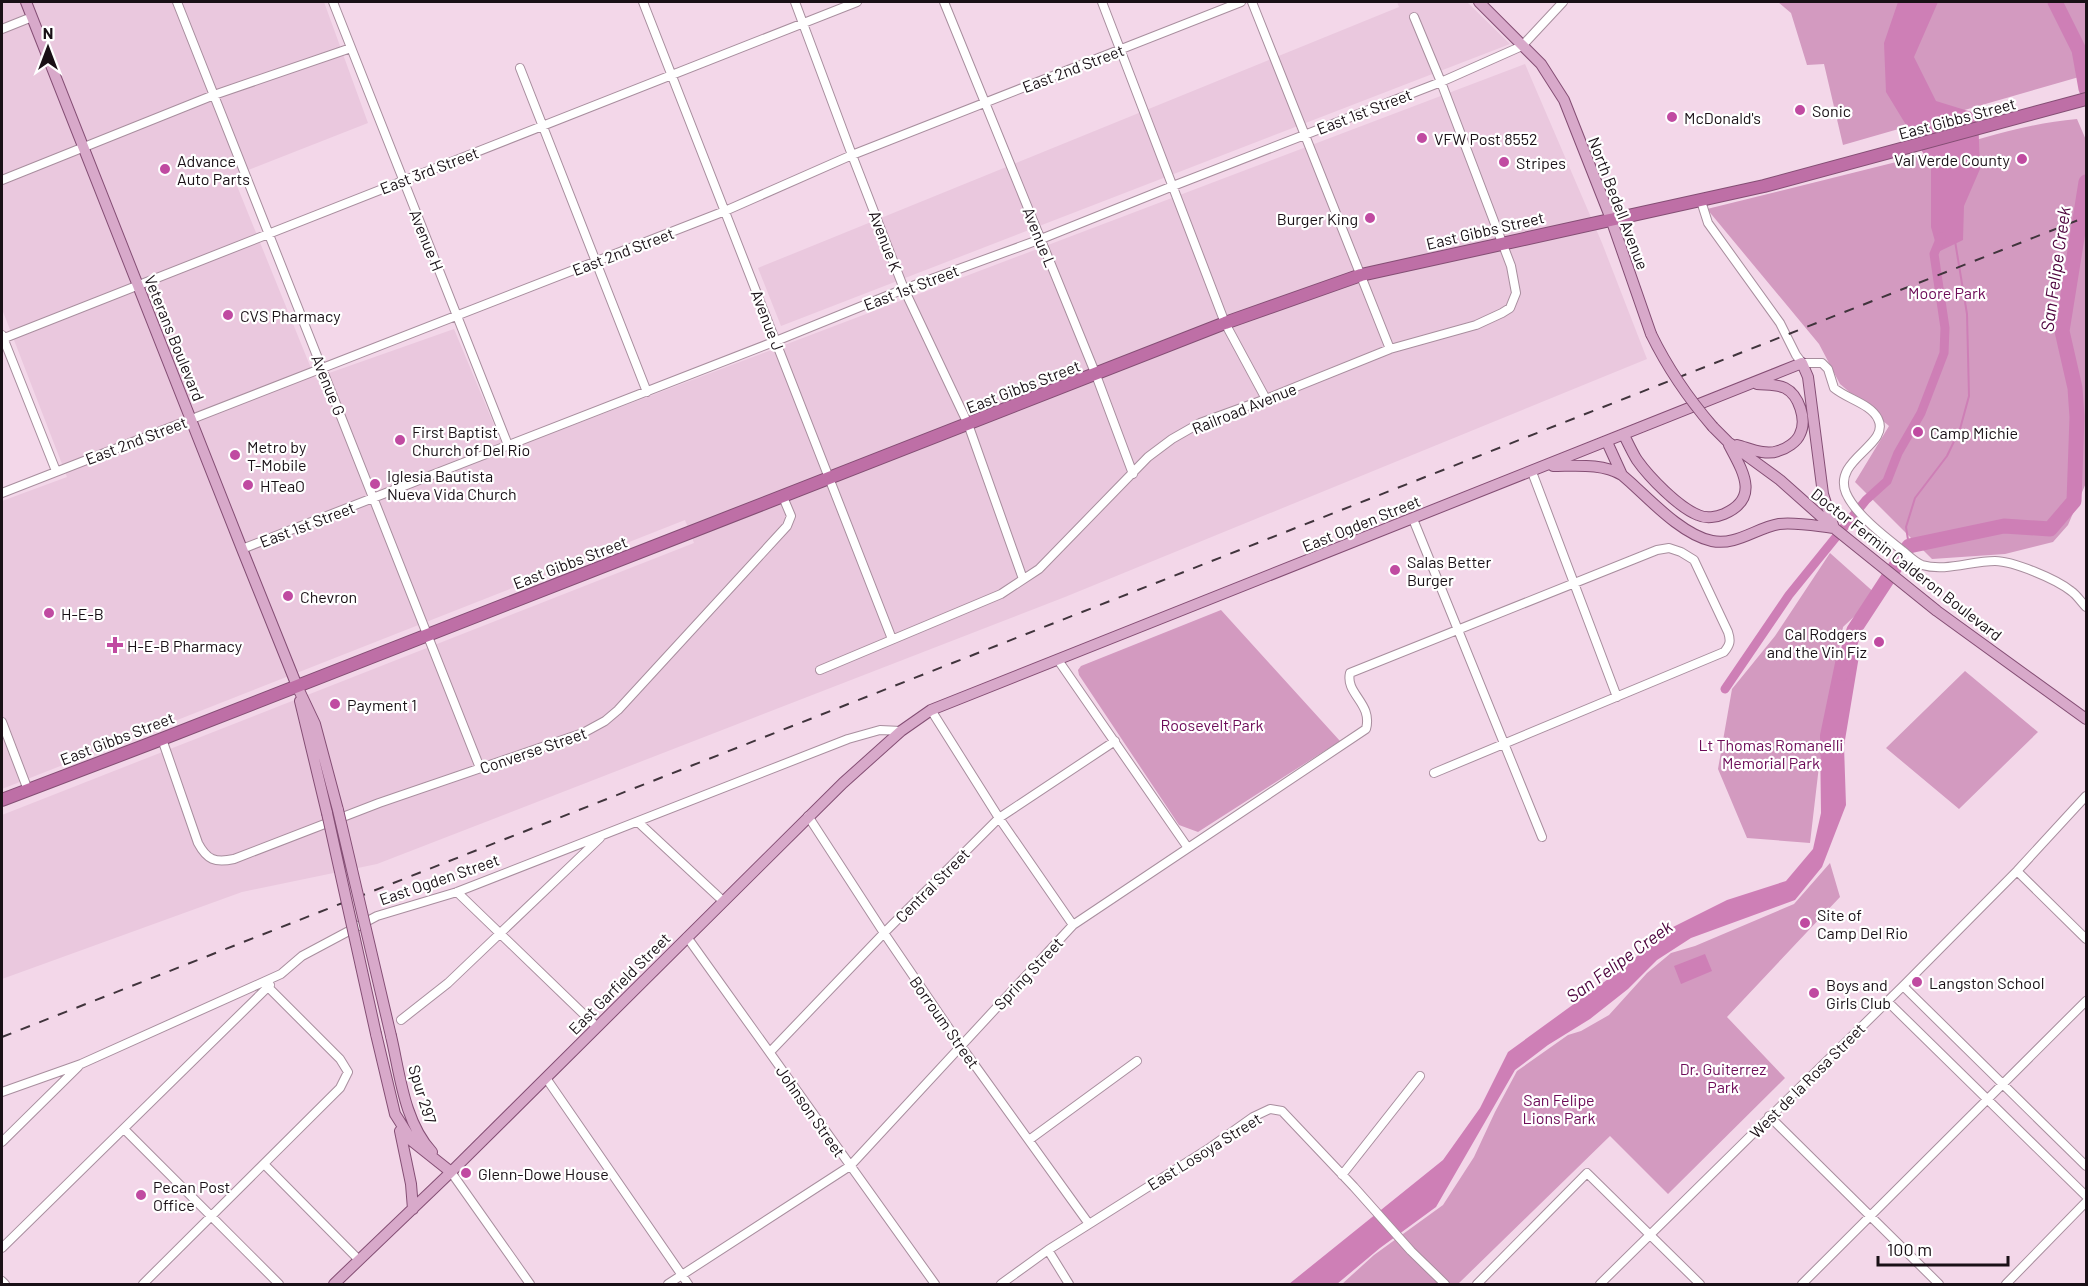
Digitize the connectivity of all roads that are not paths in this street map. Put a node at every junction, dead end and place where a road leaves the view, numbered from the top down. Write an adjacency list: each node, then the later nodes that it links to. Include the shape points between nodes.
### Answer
1 (26, 2): 13 (main road, Veterans Boulevard)
2 (177, 2): 23 (street, Avenue G)
3 (333, 2): 18 (street, Avenue H)
4 (643, 2): 21 (street, Avenue J)
5 (795, 2): 15 (street, Avenue K)
6 (857, 2): 15 (street, East 3rd Street)
7 (944, 2): 25 (street, Avenue L)
8 (1102, 2): 19 (street)
9 (1241, 2): 19 (street, East 2nd Street)
10 (1252, 2): 27 (street)
11 (1479, 2): 17 (main road, North Bedell Avenue)
12 (1560, 2): 17 (street, East 1st Street)
13 (32, 17): 16 (street); 28 (main road, Veterans Boulevard)
14 (1414, 17): 22 (street)
15 (803, 24): 21 (street, East 3rd Street); 29 (street, Avenue K)
16 (2, 29)
17 (1522, 46): 22 (street, East 1st Street); 35 (main road, North Bedell Avenue, via 1541,64 1564,100)
18 (351, 48): 23 (street); 31 (street, Avenue H)
19 (1120, 50): 25 (street, East 2nd Street); 32 (street)
20 (520, 68): 26 (street)
21 (672, 75): 26 (street, East 3rd Street); 34 (street, Avenue J)
22 (1441, 82): 27 (street, East 1st Street); 38 (street)
23 (214, 95): 28 (street); 36 (street, Avenue G)
24 (2082, 101): 33 (highway, East Gibbs Street)
25 (984, 102): 29 (street, East 2nd Street); 37 (street, Avenue L)
26 (543, 126): 31 (street, East 3rd Street); 39 (street)
27 (1305, 134): 32 (street, East 1st Street); 40 (street)
28 (83, 147): 30 (street); 41 (main road, Veterans Boulevard)
29 (852, 155): 34 (street, East 2nd Street); 42 (street, Avenue K)
30 (2, 180)
31 (404, 181): 36 (street, East 3rd Street); 43 (street, Avenue H)
32 (1173, 186): 37 (street, East 1st Street); 44 (street)
33 (1701, 201): 35 (highway, East Gibbs Street); 48 (street, via 1708,223 1780,323)
34 (725, 211): 39 (street, East 2nd Street); 46 (street, Avenue J)
35 (1611, 219): 38 (highway, East Gibbs Street); 56 (main road, North Bedell Avenue, bridge, via 1663,359)
36 (269, 233): 41 (street, East 3rd Street); 49 (street, Avenue G)
37 (1041, 239): 42 (street, East 1st Street); 50 (street, Avenue L)
38 (1502, 243): 40 (highway, East Gibbs Street); 47 (street, Railroad Avenue, via 1516,293 1509,308 1476,325)
39 (596, 261): 43 (street, East 2nd Street); 52 (street)
40 (1361, 275): 44 (highway, East Gibbs Street); 47 (street)
41 (138, 285): 45 (street, East 3rd Street); 54 (main road, Veterans Boulevard)
42 (904, 289): 46 (street, East 1st Street); 55 (street, Avenue K)
43 (457, 315): 49 (street, East 2nd Street); 60 (street, Avenue H)
44 (1225, 323): 50 (highway, East Gibbs Street); 53 (street)
45 (2, 337): 62 (street)
46 (776, 341): 52 (street, East 1st Street); 66 (street, Avenue J)
47 (1390, 349): 53 (street, Railroad Avenue)
48 (1802, 363): 51 (main road, East Ogden Street); 71 (main road, via 1808,377 1823,494); 75 (street, via 1822,363 1834,388 1872,411 1880,423 1877,436 1846,470 1844,486 1852,502 1885,535 1920,564 1936,568 1996,561 2025,567 2070,590)
49 (322, 368): 54 (street, East 2nd Street); 69 (street, Avenue G)
50 (1096, 375): 55 (highway, East Gibbs Street); 64 (street, Avenue L)
51 (1750, 384): 57 (main road, East Ogden Street); 59 (main road, via 1786,388 1801,408 1800,434 1777,452 1765,453)
52 (647, 392): 60 (street, East 1st Street)
53 (1266, 399): 64 (street, Railroad Avenue, via 1200,423 1156,451)
54 (191, 419): 62 (street, East 2nd Street); 72 (main road, Veterans Boulevard)
55 (968, 424): 66 (highway, East Gibbs Street); 73 (street, Avenue K)
56 (1713, 427): 59 (main road, Doctor Fermin Calderon Boulevard)
57 (1624, 435): 58 (main road, East Ogden Street); 59 (main road, via 1653,479 1683,507 1698,516 1709,517 1722,515 1743,502 1744,473)
58 (1607, 442): 61 (main road, East Ogden Street); 65 (main road)
59 (1728, 442): 71 (main road, Doctor Fermin Calderon Boulevard, via 1780,480)
60 (508, 446): 69 (street, East 1st Street)
61 (1547, 466): 63 (main road, East Ogden Street); 65 (main road, via 1597,466)
62 (56, 471): 67 (street, East 2nd Street)
63 (1532, 472): 70 (main road, East Ogden Street); 74 (street)
64 (1133, 474): 73 (street, Railroad Avenue, via 1039,569)
65 (1622, 475): 71 (main road, via 1689,531 1714,541 1736,540 1780,524)
66 (830, 478): 68 (highway, East Gibbs Street); 78 (street, Avenue J)
67 (2, 492)
68 (783, 497): 77 (highway, East Gibbs Street); 90 (street, Converse Street, via 791,516 787,526 606,721 583,733)
69 (373, 498): 72 (street, East 1st Street); 77 (street, Avenue G)
70 (1413, 519): 76 (street); 79 (main road, East Ogden Street)
71 (1834, 528): 84 (main road, Doctor Fermin Calderon Boulevard, via 1937,611)
72 (242, 549): 81 (main road, Veterans Boulevard)
73 (1023, 579): 78 (street, Railroad Avenue, via 1001,594)
74 (1574, 583): 76 (street); 82 (street); 82 (street, via 1669,548 1694,560 1728,632 1731,640 1724,652)
75 (2086, 607)
76 (1458, 629): 89 (street); 101 (street, Spring Street, via 1350,673 1350,685 1367,714 1366,729)
77 (428, 635): 81 (highway, East Gibbs Street); 90 (street, Avenue G)
78 (892, 639): 80 (street, Railroad Avenue)
79 (1058, 660): 83 (main road, East Ogden Street); 88 (street)
80 (820, 670)
81 (297, 686): 87 (highway, East Gibbs Street); 95 (main road, Spur 297, via 315,724)
82 (1617, 697): 89 (street)
83 (931, 710): 86 (main road, East Garfield Street); 97 (street)
84 (2086, 719)
85 (2, 722): 92 (street)
86 (901, 731): 96 (main road, East Garfield Street); 98 (street, East Ogden Street, via 880,730 848,739)
87 (162, 740): 90 (street, Converse Street, via 198,843 204,854 222,861); 92 (highway, East Gibbs Street)
88 (1115, 741): 97 (street, Central Street); 101 (street)
89 (1505, 744): 91 (street); 100 (street)
90 (480, 768)
91 (1434, 773)
92 (28, 789): 94 (highway, East Gibbs Street)
93 (2086, 796): 102 (street, West de la Rosa Street)
94 (2, 800)
95 (333, 812): 126 (main road, Spur 297, bridge); 134 (main road, Spur 297, bridge, via 413,1125)
96 (808, 816): 104 (main road, East Garfield Street); 107 (street, Borroum Street)
97 (999, 818): 105 (street); 107 (street, Central Street)
98 (638, 822): 99 (street, East Ogden Street); 104 (street)
99 (605, 834): 103 (street, East Ogden Street); 106 (street)
100 (1542, 837)
101 (1188, 848): 105 (street, Spring Street)
102 (2017, 871): 109 (street); 111 (street, West de la Rosa Street)
103 (457, 892): 106 (street); 110 (street, East Ogden Street, via 377,916 302,956)
104 (723, 902): 108 (main road, East Garfield Street)
105 (1073, 925): 117 (street, Spring Street)
106 (500, 933): 115 (street, via 448,983); 116 (street)
107 (884, 933): 117 (street, Borroum Street); 118 (street, Central Street)
108 (687, 937): 116 (main road, East Garfield Street); 118 (street, Johnson Street)
109 (2086, 939)
110 (281, 974): 112 (street); 120 (street, East Ogden Street)
111 (1903, 986): 113 (street, West de la Rosa Street); 123 (street)
112 (268, 987): 128 (street); 131 (street, via 340,1059 348,1072 340,1088)
113 (1887, 1001): 125 (street); 127 (street, West de la Rosa Street)
114 (2086, 1001): 123 (street)
115 (401, 1020)
116 (597, 1027): 122 (main road, East Garfield Street)
117 (961, 1046): 129 (street, Borroum Street); 132 (street, Spring Street)
118 (770, 1052): 132 (street, Johnson Street)
119 (1137, 1061): 129 (street)
120 (81, 1064): 124 (street, East Ogden Street); 130 (street)
121 (1420, 1076): 135 (street)
122 (546, 1078): 134 (main road, East Garfield Street); 146 (street)
123 (2002, 1083): 125 (street); 133 (street)
124 (2, 1092)
125 (1987, 1098): 136 (street); 140 (street)
126 (395, 1114): 134 (main road, Spur 297, via 412,1141); 138 (main road, via 404,1144)
127 (1769, 1116): 140 (street); 142 (street, West de la Rosa Street)
128 (124, 1129): 139 (street); 143 (street)
129 (1029, 1140): 141 (street, Borroum Street)
130 (2, 1142)
131 (264, 1164): 139 (street); 145 (street)
132 (850, 1166): 146 (street, Spring Street); 153 (street, Johnson Street)
133 (2086, 1166)
134 (451, 1172): 138 (main road, East Garfield Street); 150 (street)
135 (1342, 1175): 141 (street, East Losoya Street, via 1282,1112 1270,1109); 156 (street, East Losoya Street)
136 (2086, 1196)
137 (2086, 1202): 162 (street)
138 (413, 1209): 145 (main road, East Garfield Street)
139 (212, 1217): 147 (street); 148 (street)
140 (1871, 1217): 160 (street); 161 (street)
141 (1089, 1224): 144 (street, East Losoya Street)
142 (1650, 1235): 157 (street, via 1587,1173); 158 (street, West de la Rosa Street); 159 (street)
143 (2, 1248)
144 (1048, 1250): 154 (street, East Losoya Street); 155 (street)
145 (359, 1260): 149 (main road, East Garfield Street)
146 (682, 1275): 151 (street, Spring Street); 152 (street)
147 (143, 1284)
148 (279, 1284)
149 (334, 1284)
150 (530, 1284)
151 (668, 1284)
152 (688, 1284)
153 (935, 1284)
154 (1001, 1284)
155 (1070, 1284)
156 (1445, 1284)
157 (1477, 1284)
158 (1600, 1284)
159 (1700, 1284)
160 (1802, 1284)
161 (1939, 1284)
162 (2006, 1284)

